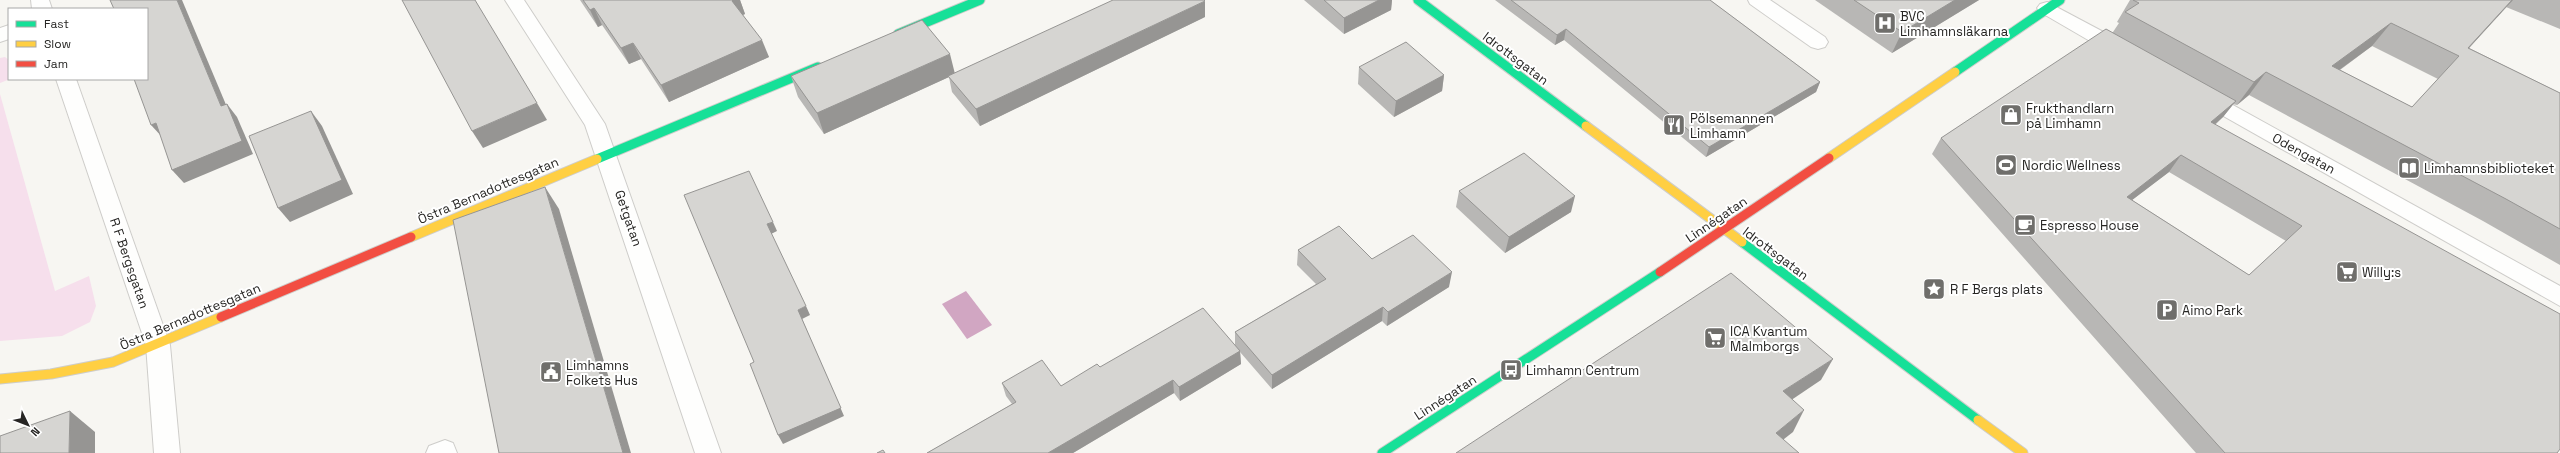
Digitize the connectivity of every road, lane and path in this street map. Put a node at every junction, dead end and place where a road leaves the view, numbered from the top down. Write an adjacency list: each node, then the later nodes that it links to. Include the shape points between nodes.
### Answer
1 (514, 0): 12 (street, Getgatan, via 595,124)
2 (980, 0): 6 (street)
3 (1418, 0): 13 (street, Idrottsgatan)
4 (1757, 0): 7 (street)
5 (2054, 4): 8 (street); 13 (street, Linnégatan)
6 (892, 36)
7 (1818, 42)
8 (2135, 57)
9 (827, 63): 12 (street, Östra Bernadottesgatan)
10 (66, 80): 15 (street, R F Bergsgatan)
11 (2183, 84): 14 (street, Odengatan)
12 (607, 154): 15 (street, Östra Bernadottesgatan); 20 (street, Getgatan)
13 (1724, 230): 21 (street, Linnégatan); 22 (street, Idrottsgatan)
14 (2560, 297)
15 (158, 345): 16 (street, Östra Bernadottesgatan, via 113,362 52,374); 17 (street, R F Bergsgatan)
16 (0, 379)
17 (167, 453)
18 (437, 453): 19 (lane, via 445,450)
19 (446, 453)
20 (708, 453)
21 (1382, 453)
22 (2023, 453)

